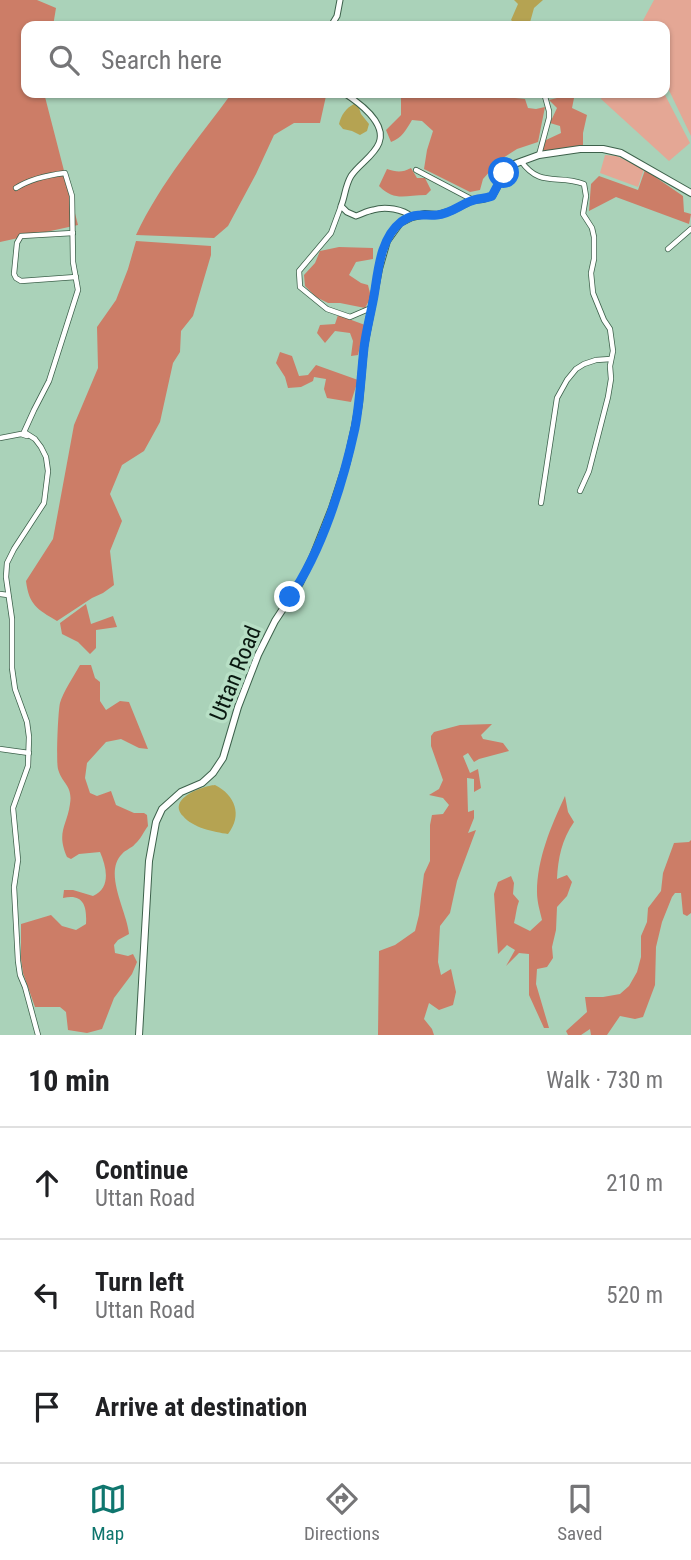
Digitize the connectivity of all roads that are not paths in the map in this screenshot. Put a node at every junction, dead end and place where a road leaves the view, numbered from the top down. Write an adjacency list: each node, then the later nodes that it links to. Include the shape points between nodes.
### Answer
1 (340, 0): 2 (street)
2 (334, 21)
3 (350, 98): 11 (street, via 370,114 380,137 352,174)
4 (545, 98): 5 (street, via 549,118)
5 (539, 155): 6 (main road); 9 (main road, via 580,149 621,153)
6 (521, 160): 10 (main road, via 509,166 492,196); 18 (street, via 529,173 584,184 583,214 594,237 593,293 610,329)
7 (416, 170): 10 (street)
8 (16, 188): 14 (street, via 65,173 72,196)
9 (691, 193)
10 (473, 200): 12 (main road, via 437,215)
11 (341, 206): 12 (street, via 356,216 382,208); 17 (street, via 331,233 299,271 300,287 327,309 350,317)
12 (412, 216): 17 (main road, Uttan Road, via 400,223 387,241)
13 (691, 229): 15 (street)
14 (73, 233): 16 (street); 16 (street, via 21,236 14,274 21,281)
15 (668, 249)
16 (76, 277): 19 (street, via 76,300 49,381 24,432)
17 (372, 308): 28 (main road, Uttan Road, via 347,462 313,556 258,655 223,758 202,783 181,792 162,809 156,822 148,875)
18 (611, 359): 21 (street, via 608,397); 22 (street, via 576,369 557,398)
19 (31, 437): 20 (street); 24 (street, via 46,457 44,503 7,563)
20 (0, 438)
21 (580, 491)
22 (541, 503)
23 (0, 594): 24 (street)
24 (8, 595): 26 (street, via 12,668 27,722)
25 (0, 749): 26 (street)
26 (29, 753): 27 (street, via 13,808 18,860 14,887 18,961)
27 (37, 1035)
28 (139, 1035)

